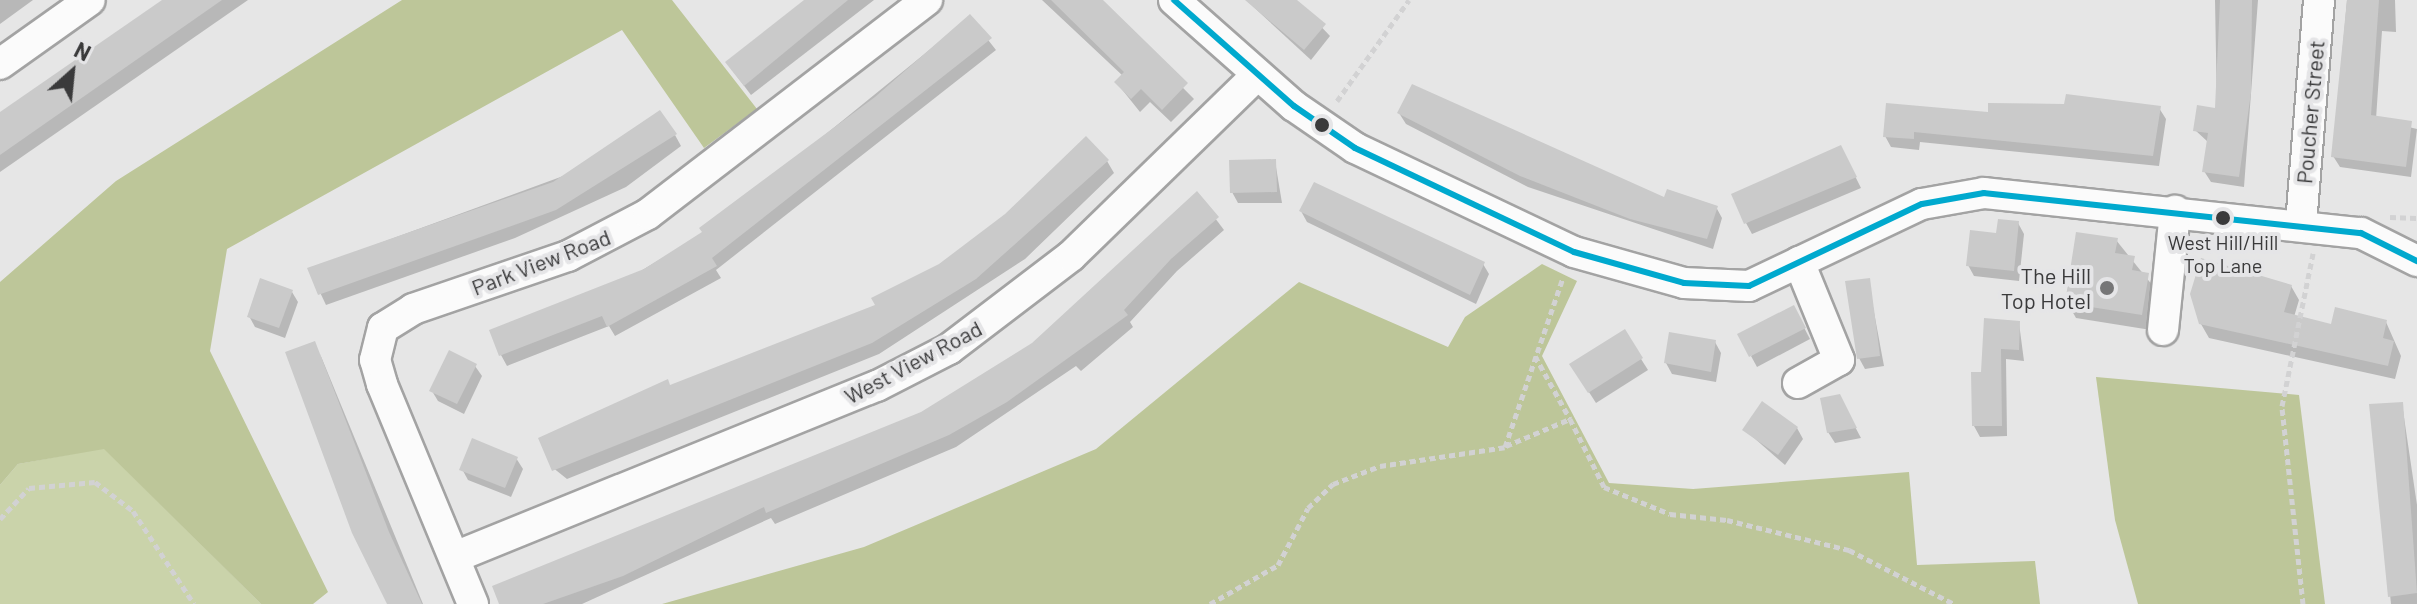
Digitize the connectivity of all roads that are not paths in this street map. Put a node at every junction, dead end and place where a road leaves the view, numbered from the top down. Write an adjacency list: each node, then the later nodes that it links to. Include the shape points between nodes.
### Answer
1 (90, 0): 5 (street)
2 (927, 0): 13 (street, Park View Road, via 648,214 568,256 413,309 383,328 375,351 382,384)
3 (1174, 0): 6 (street)
4 (2319, 0): 8 (street, Poucher Street)
5 (0, 64)
6 (1257, 75): 10 (street, via 1321,126 1574,252 1631,272 1729,289); 13 (street, West View Road, via 1071,256 949,349 877,386)
7 (2175, 211): 8 (street); 10 (street, via 2026,195 1945,198); 11 (street)
8 (2310, 225): 9 (street, via 2382,239)
9 (2417, 261)
10 (1799, 262): 12 (street, via 1839,360)
11 (2163, 330)
12 (1798, 383)
13 (455, 557): 14 (street, Park View Road)
14 (473, 604)

